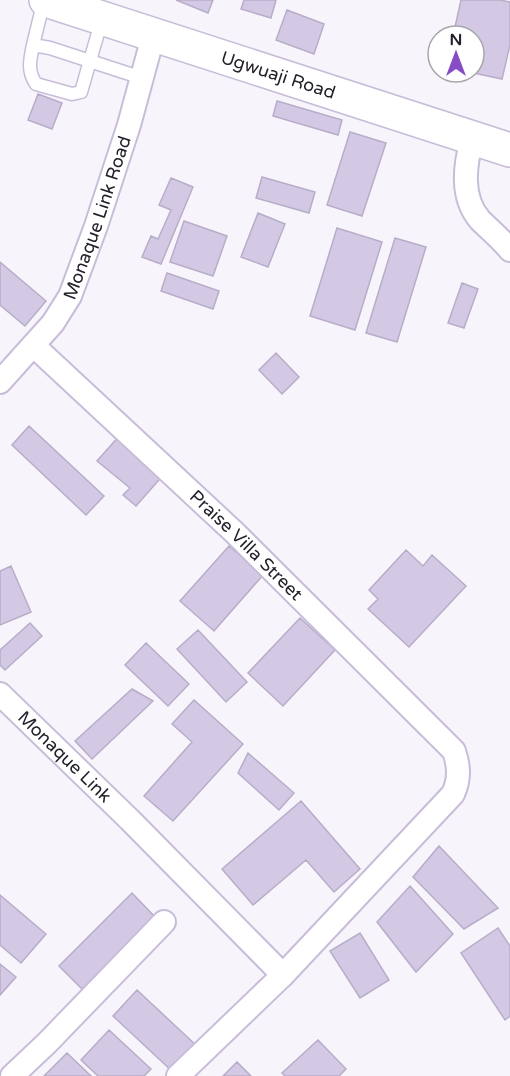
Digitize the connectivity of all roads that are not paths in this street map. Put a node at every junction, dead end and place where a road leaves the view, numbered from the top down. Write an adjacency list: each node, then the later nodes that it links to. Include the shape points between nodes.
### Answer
1 (45, 0): 2 (main road, Ugwuaji Road); 4 (lane)
2 (102, 18): 3 (main road, Ugwuaji Road); 5 (lane)
3 (154, 33): 6 (street, Monaque Link Road); 7 (main road, Ugwuaji Road)
4 (33, 45): 5 (lane); 5 (lane, via 29,67 36,84 72,94 81,92)
5 (89, 62): 6 (lane)
6 (142, 78): 10 (street, Monaque Link Road, via 70,296)
7 (472, 138): 8 (main road, Ugwuaji Road); 9 (street, via 465,165 469,200 478,217)
8 (510, 150)
9 (510, 250)
10 (34, 346): 11 (street, Monaque Link Road); 14 (street, Praise Villa Street, via 235,533 454,751 459,774 453,794)
11 (0, 382)
12 (0, 694): 14 (street, Monaque Link)
13 (164, 922): 15 (street)
14 (283, 975): 16 (street)
15 (12, 1076)
16 (178, 1076)

